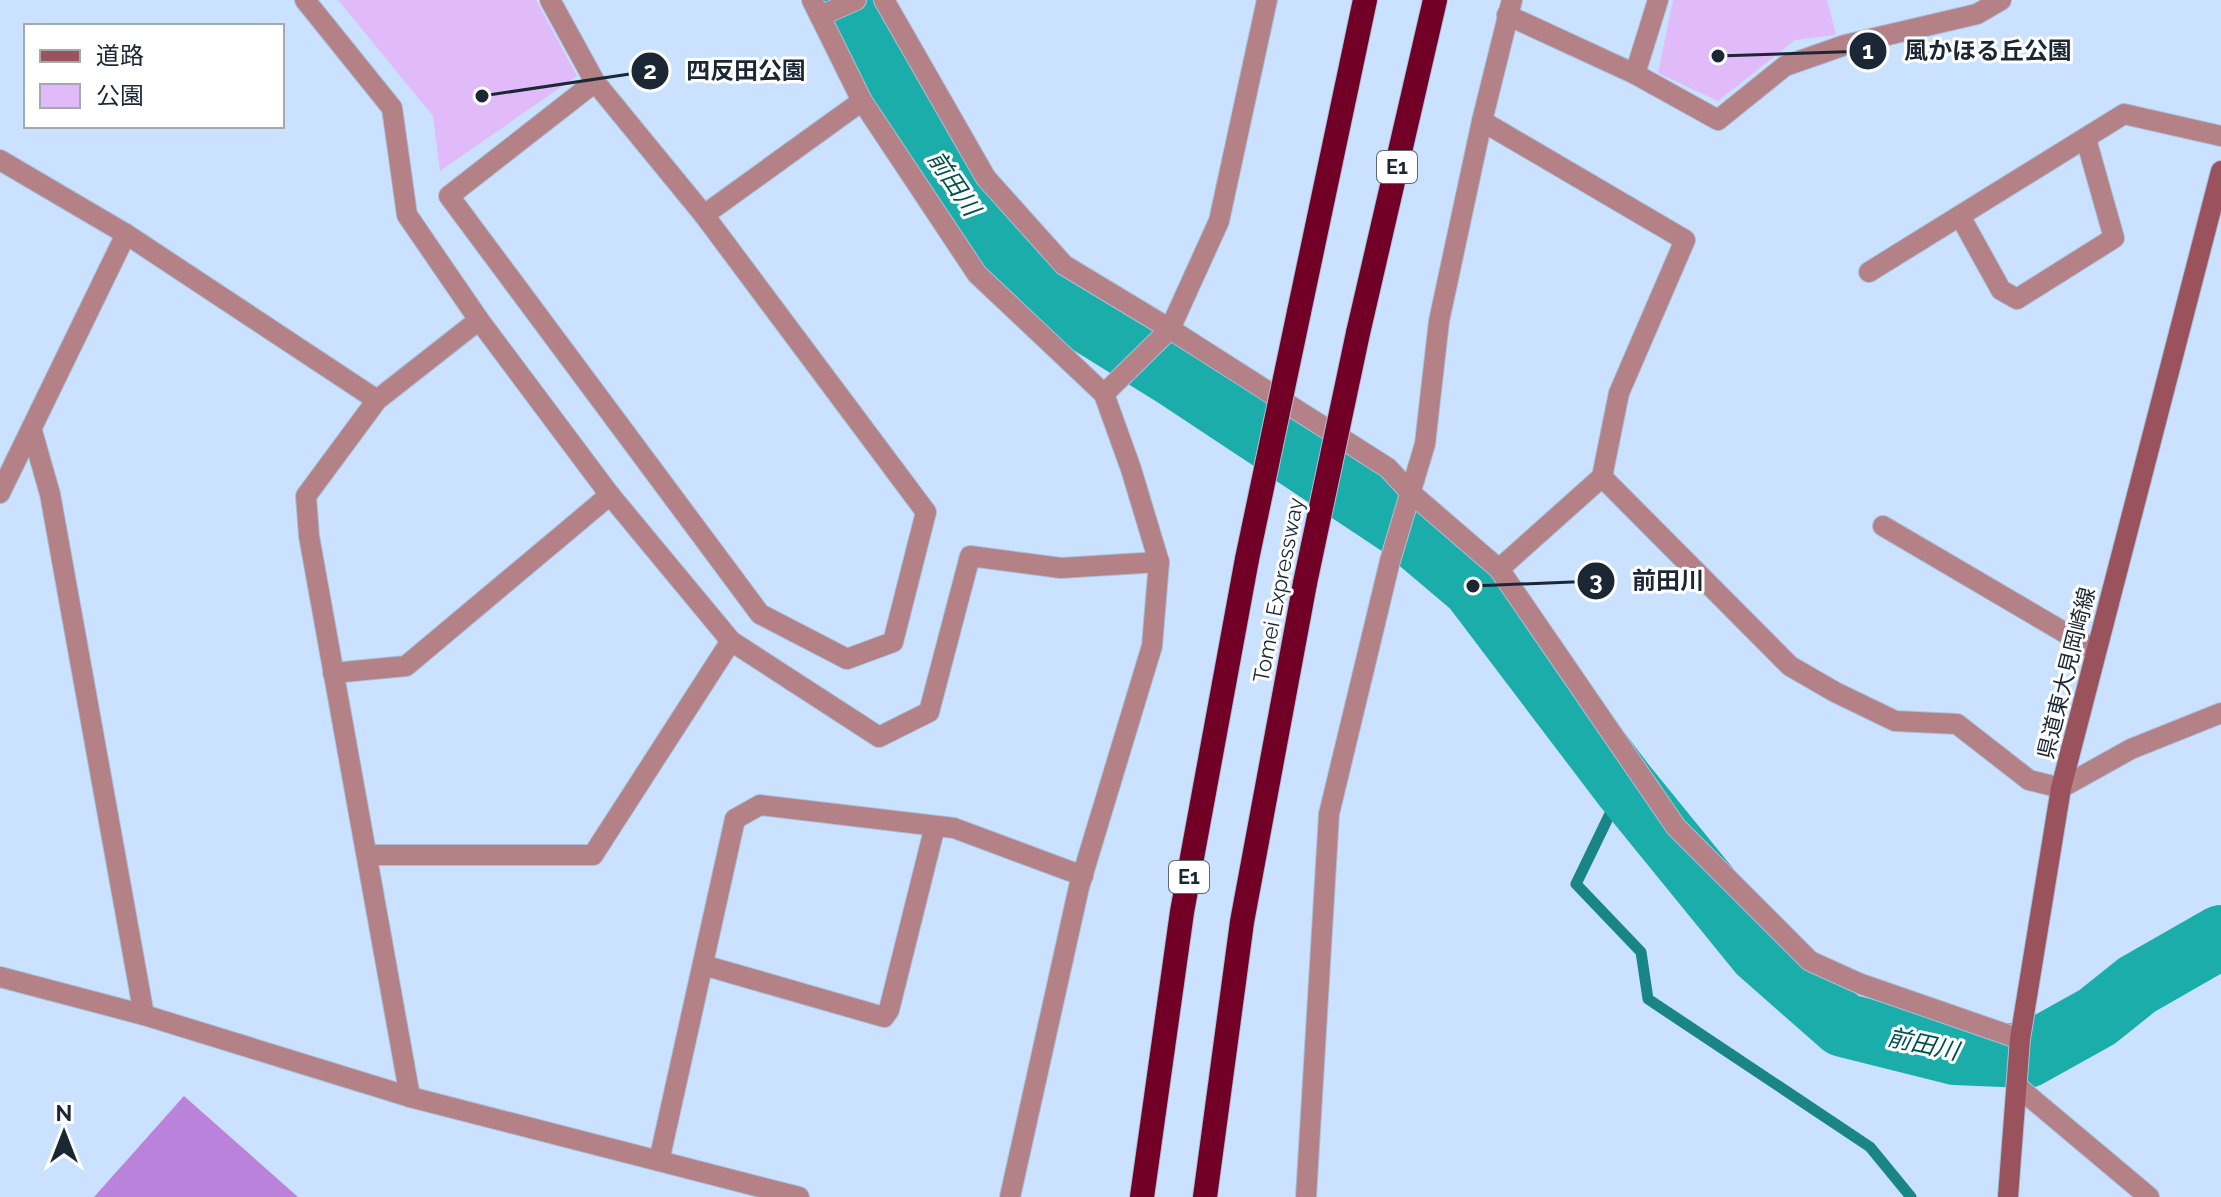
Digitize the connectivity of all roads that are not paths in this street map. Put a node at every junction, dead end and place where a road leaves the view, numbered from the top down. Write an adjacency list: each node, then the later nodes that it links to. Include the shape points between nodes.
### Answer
1 (305, 0): 24 (street, via 392,108 407,215)
2 (550, 0): 13 (street)
3 (856, 0): 10 (street)
4 (884, 0): 25 (street, via 986,178 1064,265)
5 (1267, 0): 25 (street, via 1219,221)
6 (1365, 0): 53 (highway, Tomei Expressway / E1, bridge, via 1247,559 1182,912)
7 (1435, 0): 54 (highway, Tomei Expressway / E1, bridge, via 1305,583 1242,922)
8 (1658, 0): 12 (street)
9 (2001, 0): 12 (street, via 1977,14 1845,45 1785,66 1718,120)
10 (816, 8): 14 (street)
11 (1510, 8): 12 (street); 15 (street)
12 (1635, 74)
13 (595, 82): 20 (street); 20 (street, via 449,196 760,614 847,659 893,642 926,512)
14 (862, 101): 20 (street); 26 (street, via 977,274)
15 (1482, 121): 29 (street, via 1685,240 1619,393); 31 (street, via 1439,321 1425,444)
16 (2221, 136): 17 (street, via 2124,114)
17 (2086, 139): 21 (street); 21 (street, via 2114,238 2017,299 2001,290)
18 (0, 160): 22 (street)
19 (2221, 171): 37 (main road, 県道東大見岡崎線)
20 (704, 215)
21 (1960, 216): 23 (street)
22 (126, 234): 27 (street); 28 (street)
23 (1869, 272)
24 (479, 320): 27 (street); 32 (street)
25 (1170, 329): 26 (street); 31 (street, via 1388,468)
26 (1104, 394): 34 (street)
27 (377, 400): 38 (street, via 306,496)
28 (32, 431): 30 (street); 46 (street, via 50,494)
29 (1602, 477): 35 (street); 40 (street, via 1790,666 1895,721 1957,724 2029,780)
30 (0, 493)
31 (1411, 493): 35 (street); 55 (street, via 1329,814)
32 (610, 495): 36 (street); 38 (street, via 406,666)
33 (1883, 526): 37 (street)
34 (1159, 562): 36 (street, via 1061,568 970,556 929,712 879,737); 43 (street, via 1152,646)
35 (1499, 569): 47 (street, via 1676,827 1810,961)
36 (731, 641): 42 (street, via 593,855)
37 (2096, 651): 40 (main road, 県道東大見岡崎線)
38 (333, 673): 42 (street)
39 (2221, 713): 40 (street, via 2131,749)
40 (2061, 788): 47 (main road, 県道東大見岡崎線)
41 (935, 826): 43 (street, via 954,828); 44 (street, via 760,805 735,819); 44 (street, via 884,1017)
42 (367, 855): 49 (street)
43 (1083, 876): 52 (street)
44 (703, 965): 50 (street)
45 (0, 977): 46 (street)
46 (144, 1015): 49 (street)
47 (2020, 1039): 48 (main road, 県道東大見岡崎線)
48 (2018, 1087): 56 (main road, 県道東大見岡崎線); 57 (street)
49 (410, 1097): 50 (street)
50 (659, 1161): 51 (street)
51 (799, 1197)
52 (1010, 1197)
53 (1142, 1197)
54 (1205, 1197)
55 (1306, 1197)
56 (2008, 1197)
57 (2149, 1197)

